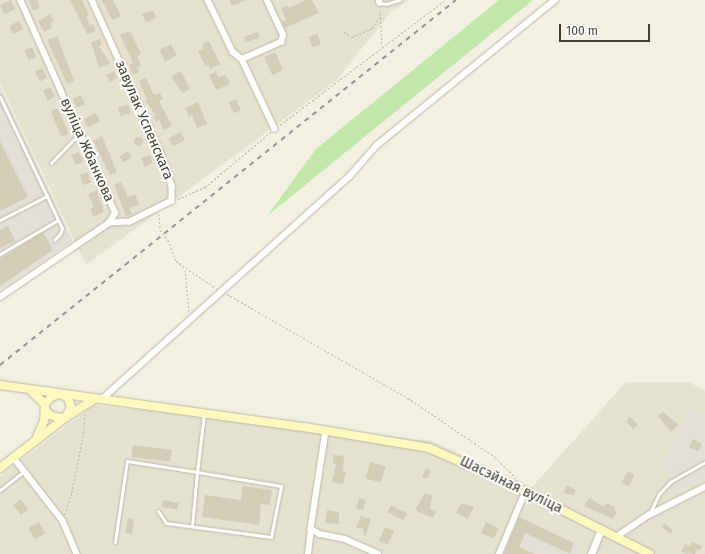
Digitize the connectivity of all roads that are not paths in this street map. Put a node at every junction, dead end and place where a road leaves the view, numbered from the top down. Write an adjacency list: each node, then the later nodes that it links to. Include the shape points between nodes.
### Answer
1 (20, 0): 11 (street, вуліца Жбанкова)
2 (92, 0): 16 (street, завулак Успенскага, via 160,151 172,186 172,201 130,222)
3 (208, 0): 8 (street, via 233,52)
4 (267, 0): 8 (street, via 283,35 282,42)
5 (399, 0): 7 (lane, via 386,4)
6 (555, 0): 23 (street, via 376,146 349,177)
7 (380, 2)
8 (242, 59): 10 (street)
9 (0, 97): 13 (lane)
10 (275, 129)
11 (80, 133): 12 (lane); 16 (street, вуліца Жбанкова, via 115,212)
12 (51, 163)
13 (47, 196): 14 (lane); 15 (lane)
14 (0, 220)
15 (58, 220): 17 (lane, via 62,228); 18 (lane)
16 (109, 223): 19 (street, вуліца Жбанкова)
17 (54, 240)
18 (0, 254)
19 (0, 297)
20 (0, 385): 21 (main road, Шасэйная вуліца)
21 (30, 390): 22 (main road, Шасэйная вуліца); 24 (main road)
22 (61, 394): 23 (main road, Шасэйная вуліца); 24 (main road, via 52,396); 26 (main road, via 68,398 71,405)
23 (98, 400): 25 (main road, Шасэйная вуліца); 26 (main road)
24 (45, 407): 26 (main road, via 55,418); 28 (main road, via 42,429)
25 (204, 414): 27 (main road, Шасэйная вуліца); 33 (lane)
26 (66, 417): 28 (main road)
27 (326, 431): 36 (main road, Шасэйная вуліца, via 365,436 443,453); 40 (street)
28 (34, 443): 29 (main road)
29 (14, 458): 31 (main road); 32 (street)
30 (705, 462): 38 (lane, via 670,482 659,494)
31 (0, 468)
32 (24, 471): 35 (lane); 44 (street, via 63,521)
33 (197, 472): 39 (lane); 39 (lane, via 281,486 271,537); 43 (lane, via 127,461)
34 (705, 487): 38 (street)
35 (0, 490)
36 (525, 492): 41 (main road, Шасэйная вуліца); 47 (street)
37 (158, 511): 39 (lane, via 166,523)
38 (649, 515): 42 (street)
39 (192, 526)
40 (311, 529): 45 (street); 46 (street, via 320,534 344,539)
41 (601, 529): 42 (main road, Шасэйная вуліца); 48 (street)
42 (616, 537): 49 (main road, Шасэйная вуліца)
43 (115, 542)
44 (77, 554)
45 (308, 554)
46 (378, 554)
47 (498, 554)
48 (591, 554)
49 (650, 554)

